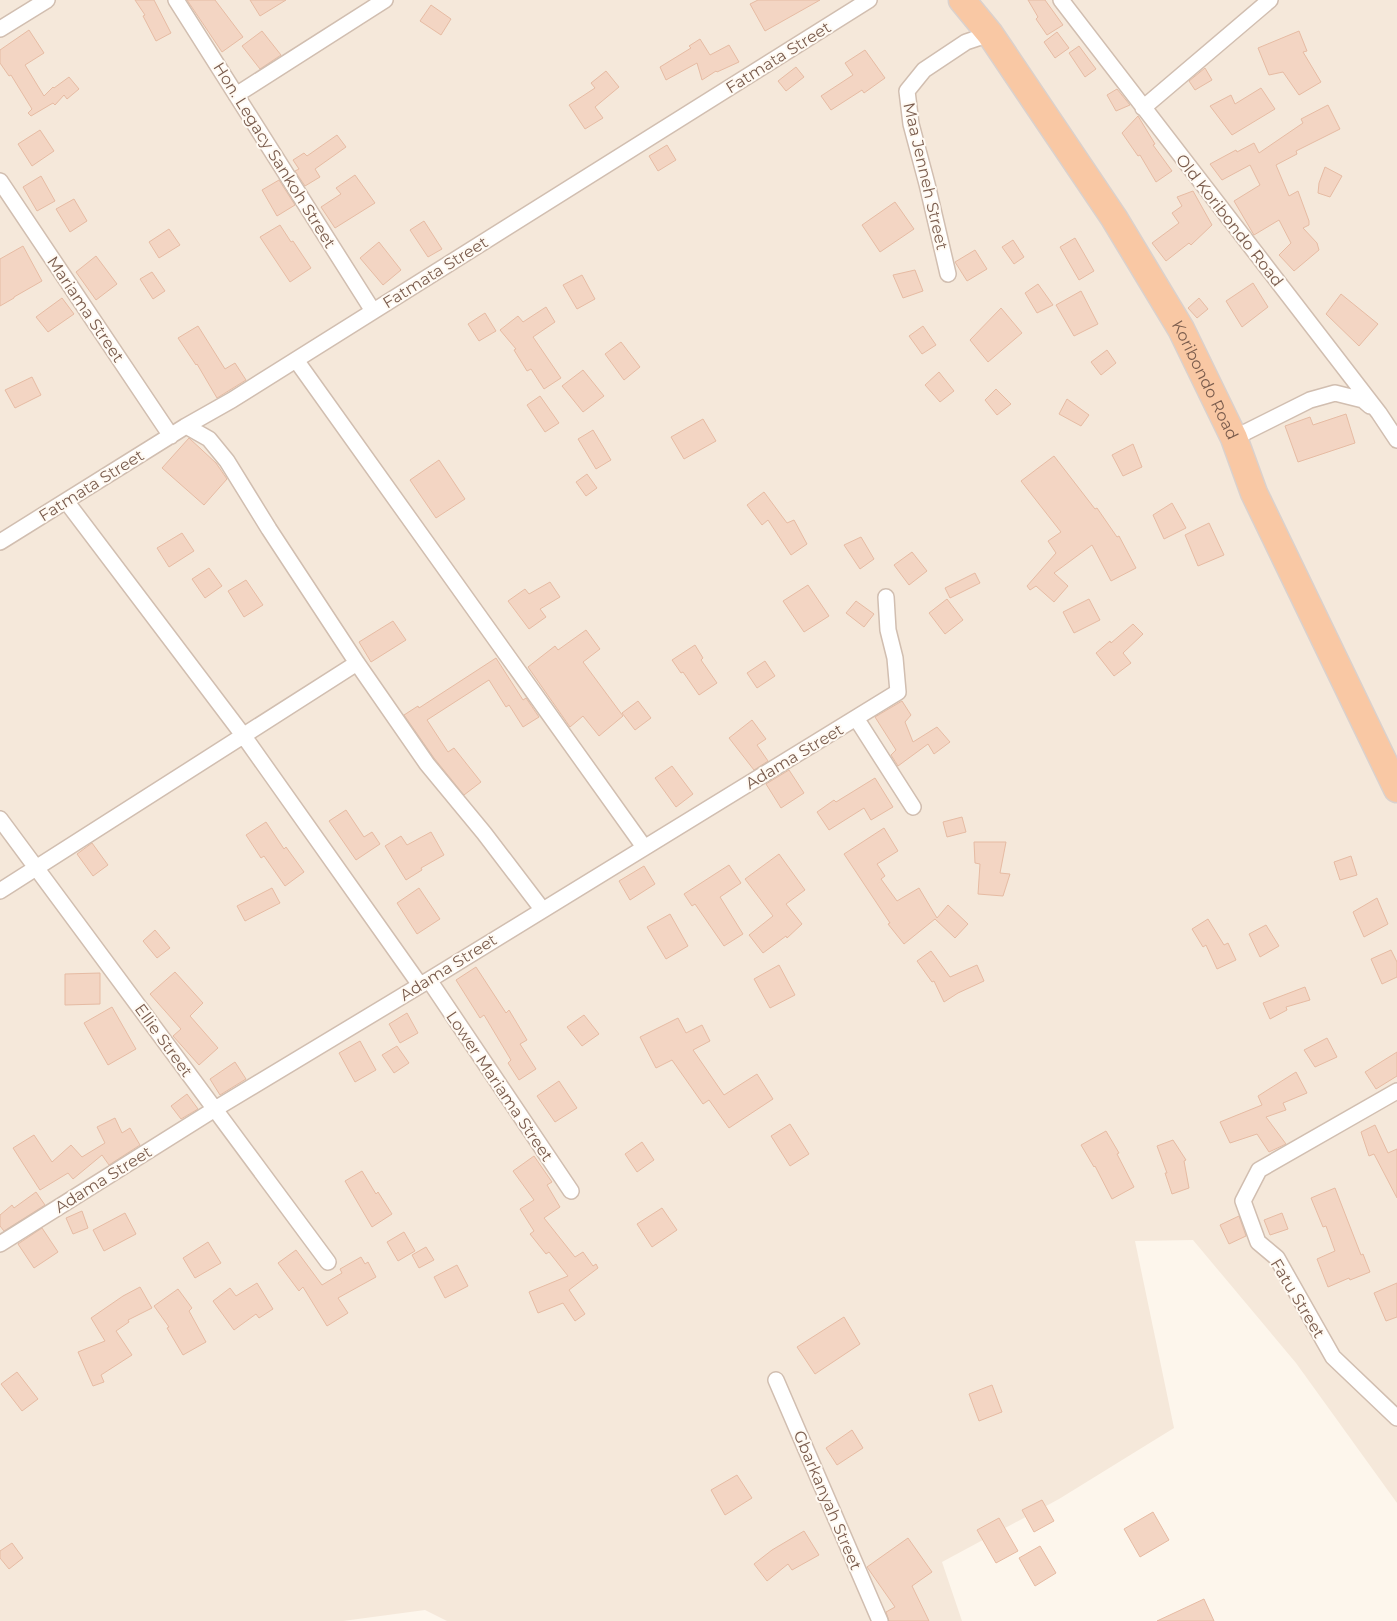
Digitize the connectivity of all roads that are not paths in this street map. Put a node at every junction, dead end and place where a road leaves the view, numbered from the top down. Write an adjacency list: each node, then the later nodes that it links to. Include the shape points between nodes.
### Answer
1 (47, 0): 8 (street)
2 (176, 0): 10 (street, Hon. Legacy Sankoh Street)
3 (385, 0): 10 (street)
4 (869, 0): 14 (street, Fatmata Street)
5 (962, 0): 9 (highway, Koribondo Road)
6 (1061, 0): 11 (street, Old Koribondo Road)
7 (1270, 0): 11 (street)
8 (0, 29)
9 (990, 34): 13 (street, Maa Jenneh Street, via 966,42 931,65 907,91 911,124); 19 (highway, Koribondo Road, via 1124,235 1181,329)
10 (236, 95): 14 (street, Hon. Legacy Sankoh Street)
11 (1143, 108): 16 (street, Old Koribondo Road)
12 (0, 182): 18 (street, Mariama Street)
13 (948, 274)
14 (373, 311): 15 (street, Fatmata Street)
15 (296, 360): 17 (street, Fatmata Street); 30 (street)
16 (1379, 413): 19 (street, via 1363,400 1335,393 1310,400); 20 (street, Old Koribondo Road)
17 (186, 426): 18 (street, Fatmata Street); 24 (street, via 209,439 227,461)
18 (171, 436): 21 (street, Fatmata Street)
19 (1234, 438): 27 (highway, Koribondo Road, via 1254,494)
20 (1397, 440)
21 (66, 501): 22 (street, Fatmata Street); 26 (street, Lower Mariama Street)
22 (0, 542)
23 (886, 597): 25 (street, Adama Street, via 898,692)
24 (357, 663): 26 (street); 33 (street, via 427,764)
25 (856, 718): 28 (street); 30 (street, Adama Street)
26 (243, 734): 31 (street); 34 (street, Lower Mariama Street)
27 (1397, 789)
28 (913, 807)
29 (0, 819): 31 (street, Ellie Street)
30 (644, 847): 33 (street, Adama Street)
31 (36, 868): 32 (street); 36 (street, Ellie Street)
32 (0, 891)
33 (542, 909): 34 (street, Adama Street)
34 (424, 983): 36 (street, Adama Street); 37 (street, Lower Mariama Street)
35 (1397, 1092): 41 (street, Fatu Street, via 1259,1170 1243,1202 1258,1242 1277,1258 1333,1357)
36 (215, 1109): 38 (street, Adama Street); 39 (street, Ellie Street)
37 (571, 1191)
38 (0, 1244)
39 (328, 1262)
40 (776, 1380): 42 (street, Gbarkanyah Street)
41 (1397, 1418)
42 (880, 1621)

